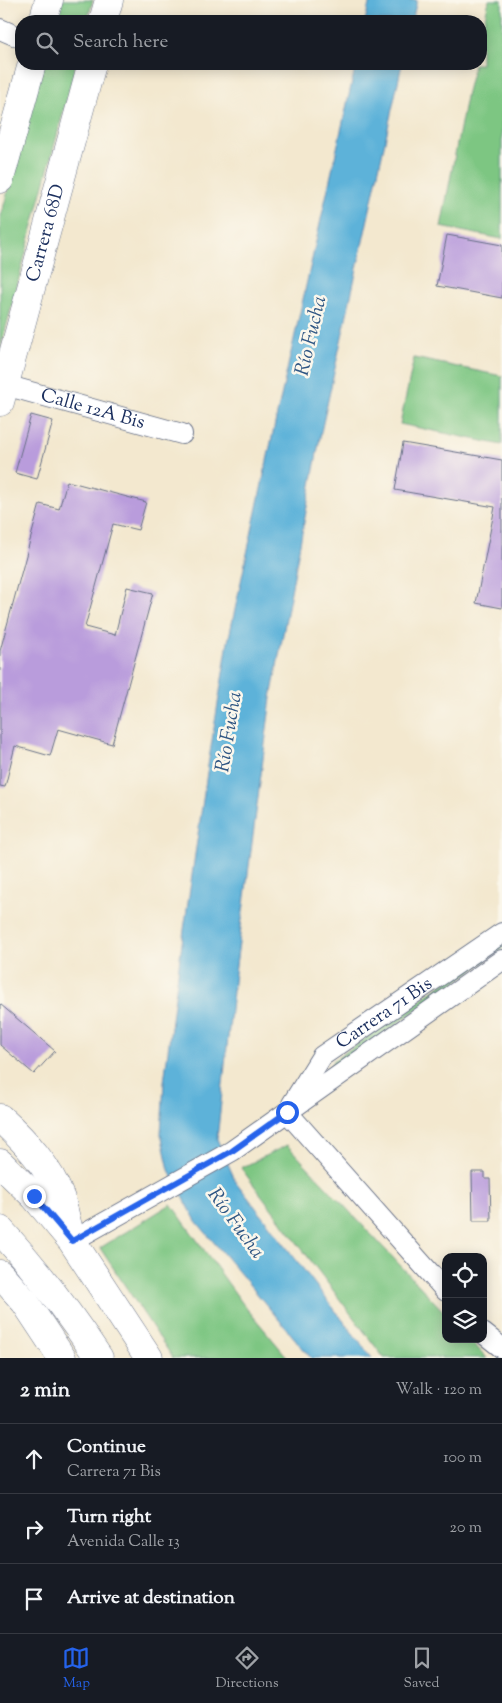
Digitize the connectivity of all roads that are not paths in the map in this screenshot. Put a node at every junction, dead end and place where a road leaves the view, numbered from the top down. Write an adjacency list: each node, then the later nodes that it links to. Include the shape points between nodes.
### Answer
1 (49, 0): 3 (main road)
2 (109, 0): 4 (main road)
3 (45, 15)
4 (105, 15)
5 (0, 29): 6 (street)
6 (15, 35)
7 (30, 70): 9 (main road)
8 (90, 70): 10 (main road, Carrera 68D)
9 (0, 179)
10 (2, 393): 11 (street, Calle 12A Bis)
11 (182, 434)
12 (502, 933): 14 (street, Carrera 71 Bis, via 322,1056)
13 (502, 960): 14 (street, Carrera 71 Bis)
14 (287, 1112): 18 (street, Carrera 71 Bis, via 232,1151); 20 (street)
15 (0, 1118): 18 (main road, via 45,1168 60,1199)
16 (0, 1163): 18 (main road, via 34,1196)
17 (0, 1230): 21 (main road)
18 (72, 1241): 26 (main road)
19 (3, 1277): 21 (main road); 24 (main road, via 38,1320)
20 (442, 1286)
21 (70, 1314): 25 (main road)
22 (487, 1337): 23 (street)
23 (502, 1348)
24 (62, 1358)
25 (99, 1358)
26 (149, 1358)

